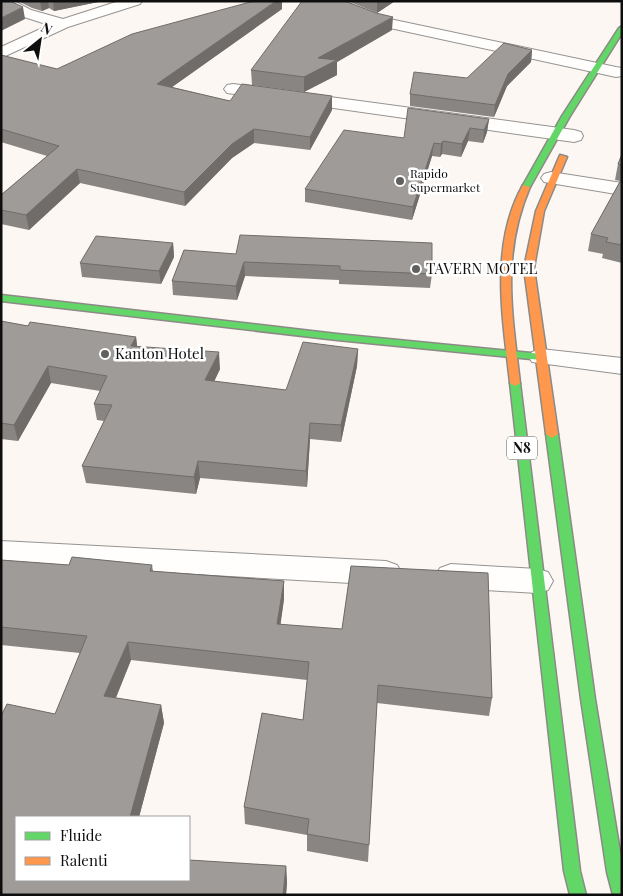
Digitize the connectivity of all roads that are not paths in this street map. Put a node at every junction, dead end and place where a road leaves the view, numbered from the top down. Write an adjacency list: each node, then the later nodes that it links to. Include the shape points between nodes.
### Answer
1 (2, 1): 4 (street)
2 (135, 1): 4 (street)
3 (328, 1): 7 (street, via 381,22)
4 (63, 24): 6 (street)
5 (622, 28): 7 (main road, N8)
6 (1, 53)
7 (597, 68): 8 (street); 11 (main road, N8)
8 (616, 70)
9 (233, 88): 11 (street)
10 (576, 132): 11 (street); 12 (main road, N8)
11 (554, 133): 15 (main road, N8, via 517,206 510,234 508,311)
12 (551, 178): 13 (street); 16 (main road, N8, via 532,235 529,268)
13 (622, 189)
14 (1, 298): 15 (main road)
15 (512, 354): 16 (main road); 19 (main road, N8)
16 (541, 357): 17 (street); 21 (main road, N8, via 588,699)
17 (622, 366)
18 (1, 552): 19 (street)
19 (537, 581): 20 (main road, N8)
20 (578, 895)
21 (621, 895)

